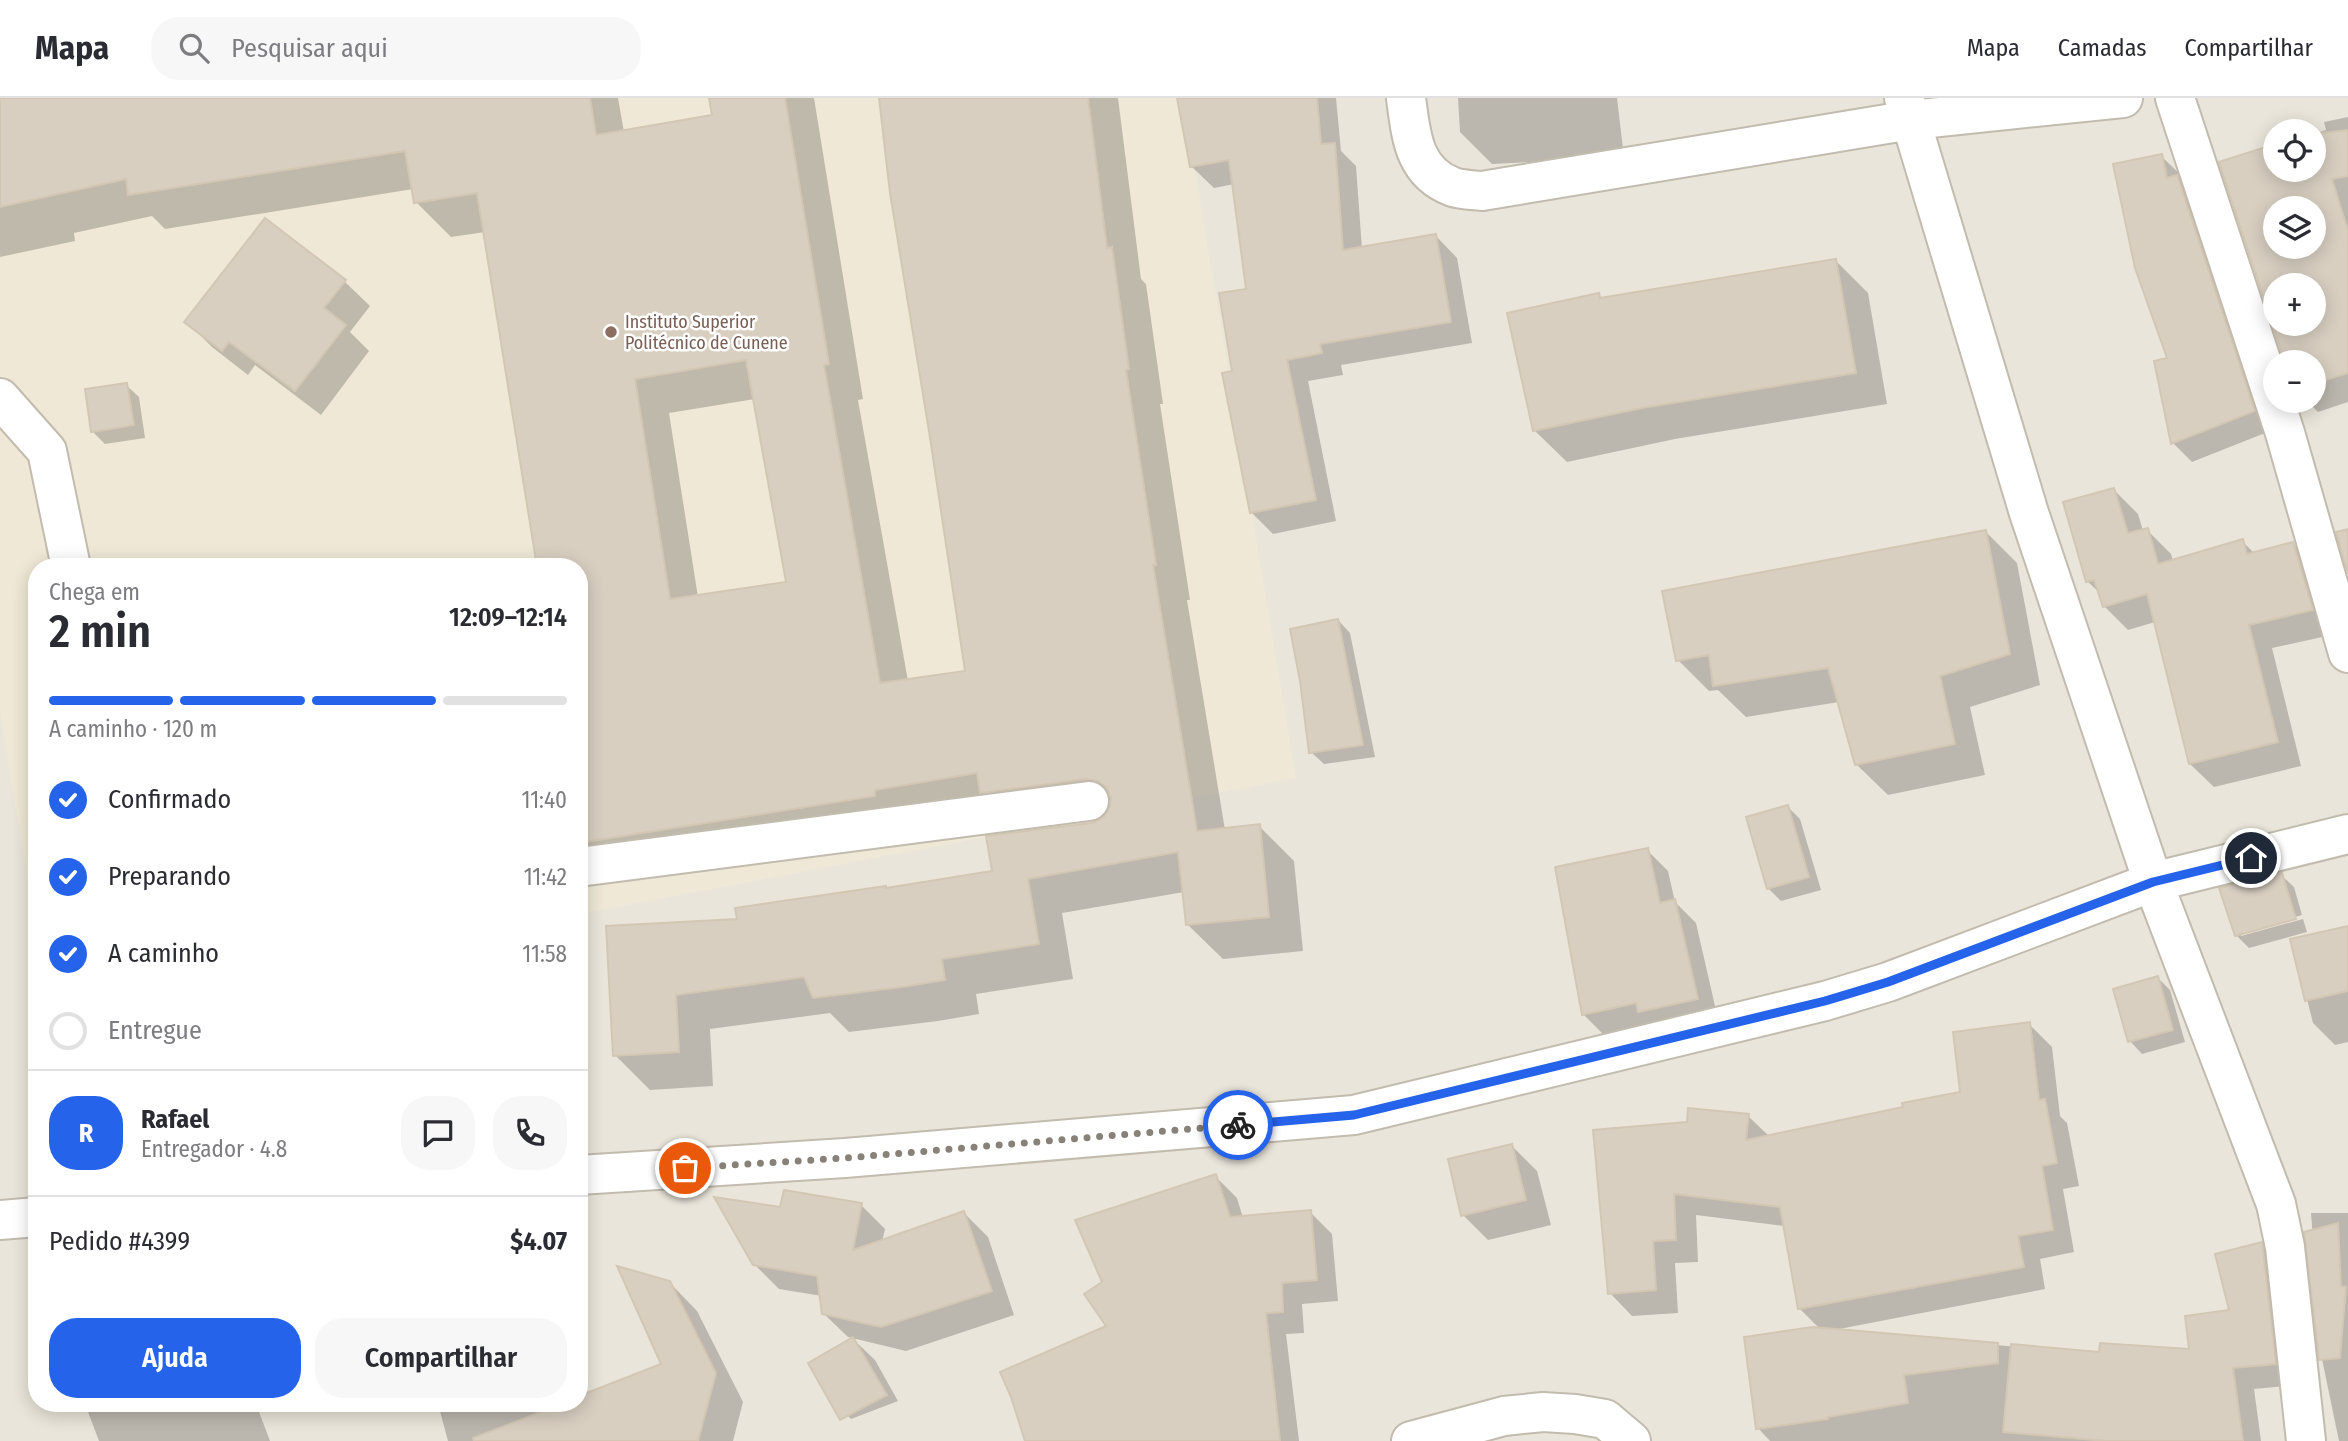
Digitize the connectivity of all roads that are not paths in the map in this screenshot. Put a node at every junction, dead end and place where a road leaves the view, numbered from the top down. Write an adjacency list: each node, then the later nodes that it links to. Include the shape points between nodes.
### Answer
1 (1406, 98): 4 (lane, via 1413,146 1428,171 1454,187 1482,191)
2 (2123, 98): 4 (lane)
3 (2175, 98): 7 (lane, via 2285,433)
4 (1908, 109): 11 (lane, via 2029,513)
5 (0, 398): 6 (lane, via 47,451)
6 (69, 558)
7 (2348, 653)
8 (1089, 801): 10 (lane)
9 (2348, 834): 11 (lane)
10 (588, 866)
11 (2153, 882): 12 (lane, via 1888,982 1825,1001 1354,1115 859,1157); 17 (lane, via 2276,1204 2285,1247)
12 (588, 1174)
13 (28, 1218): 14 (lane)
14 (0, 1220)
15 (1411, 1441): 16 (lane, via 1504,1416 1543,1412 1605,1419)
16 (1631, 1441)
17 (2306, 1441)

